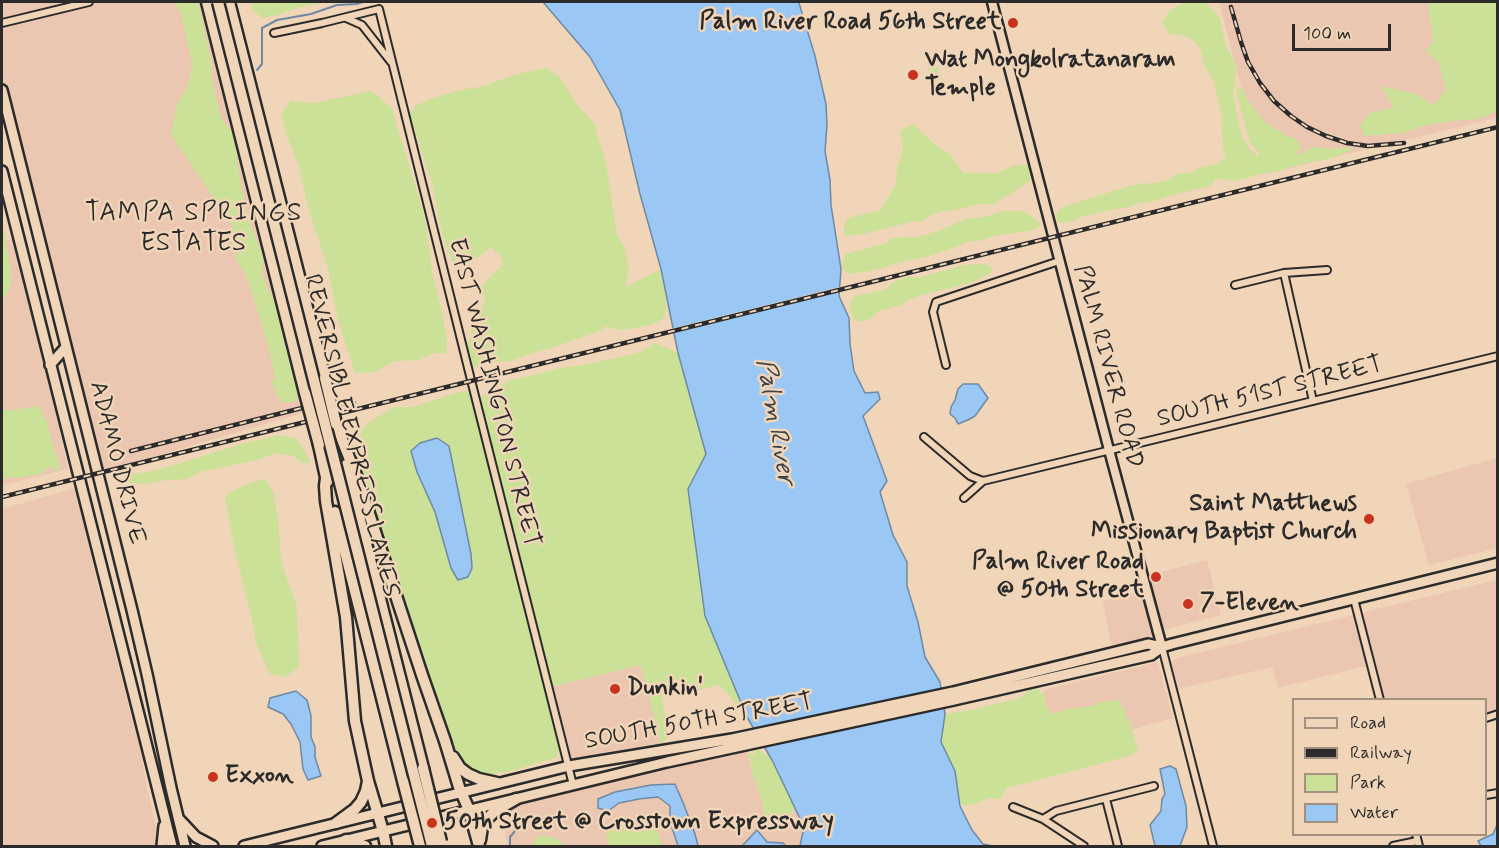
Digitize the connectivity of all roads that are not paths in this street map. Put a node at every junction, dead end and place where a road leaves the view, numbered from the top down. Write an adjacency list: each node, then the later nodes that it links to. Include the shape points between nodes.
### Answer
1 (89, 2): 7 (street)
2 (207, 2): 24 (highway, bridge)
3 (218, 2): 53 (highway, REVERSIBLE EXPRESS LANES, bridge)
4 (229, 2): 22 (highway, bridge)
5 (992, 2): 12 (street, PALM RIVER ROAD)
6 (345, 18): 8 (street); 9 (street, via 362,25); 9 (street, EAST WASHINGTON STREET, via 379,9)
7 (2, 23)
8 (274, 33)
9 (393, 65): 35 (street, EAST WASHINGTON STREET)
10 (2, 90): 16 (main road, ADAMO DRIVE)
11 (2, 171): 18 (main road, ADAMO DRIVE)
12 (1059, 261): 19 (street, via 936,302 933,312); 23 (street, PALM RIVER ROAD)
13 (1327, 270): 14 (street)
14 (1284, 273): 15 (street); 20 (street)
15 (1235, 285)
16 (66, 347): 18 (main road); 29 (main road, ADAMO DRIVE)
17 (1497, 356): 20 (street, SOUTH 51ST STREET)
18 (50, 365): 30 (main road, ADAMO DRIVE)
19 (946, 365)
20 (1313, 400): 23 (street, SOUTH 51ST STREET)
21 (924, 437): 25 (street, via 970,476)
22 (341, 439): 33 (highway); 53 (highway, bridge, via 423,768)
23 (1109, 450): 25 (street, SOUTH 51ST STREET); 31 (street, PALM RIVER ROAD)
24 (326, 478): 36 (highway, via 326,501 346,617 355,721); 62 (highway, bridge)
25 (983, 481): 26 (street)
26 (964, 498)
27 (1497, 563): 28 (main road, SOUTH 50TH STREET)
28 (1354, 599): 31 (main road, SOUTH 50TH STREET); 32 (street)
29 (132, 610): 30 (main road); 47 (main road, ADAMO DRIVE)
30 (114, 615): 46 (main road, ADAMO DRIVE)
31 (1162, 646): 34 (main road, SOUTH 50TH STREET, via 1149,644 954,696); 66 (street, PALM RIVER ROAD)
32 (1380, 698)
33 (445, 741): 37 (highway, via 463,771); 40 (highway)
34 (733, 743): 35 (main road, SOUTH 50TH STREET); 38 (main road, SOUTH 50TH STREET)
35 (569, 766): 37 (main road, SOUTH 50TH STREET); 38 (street, EAST WASHINGTON STREET)
36 (368, 781): 45 (highway); 49 (highway, via 356,809)
37 (497, 783): 40 (main road, SOUTH 50TH STREET)
38 (573, 785): 41 (main road, SOUTH 50TH STREET)
39 (1154, 786): 42 (street)
40 (461, 792): 44 (highway); 45 (main road, SOUTH 50TH STREET)
41 (516, 799): 44 (main road, SOUTH 50TH STREET); 63 (highway, via 486,820)
42 (1106, 799): 48 (street, via 1056,811); 65 (street)
43 (1013, 807): 48 (street)
44 (469, 810): 50 (main road, SOUTH 50TH STREET); 63 (highway)
45 (378, 813): 49 (main road, SOUTH 50TH STREET); 50 (highway)
46 (165, 818): 54 (main road); 55 (main road, ADAMO DRIVE)
47 (178, 818): 56 (main road, ADAMO DRIVE); 57 (main road, via 201,841)
48 (1043, 819): 64 (street)
49 (336, 823): 58 (main road, SOUTH 50TH STREET)
50 (383, 831): 51 (main road, SOUTH 50TH STREET); 61 (highway)
51 (346, 840): 59 (main road, SOUTH 50TH STREET); 60 (highway)
52 (1417, 841): 67 (street)
53 (438, 845)
54 (162, 846)
55 (172, 846)
56 (185, 846)
57 (213, 846)
58 (244, 846)
59 (322, 846)
60 (365, 846)
61 (386, 846)
62 (420, 846)
63 (479, 846)
64 (1084, 846)
65 (1118, 846)
66 (1213, 846)
67 (1393, 846)

